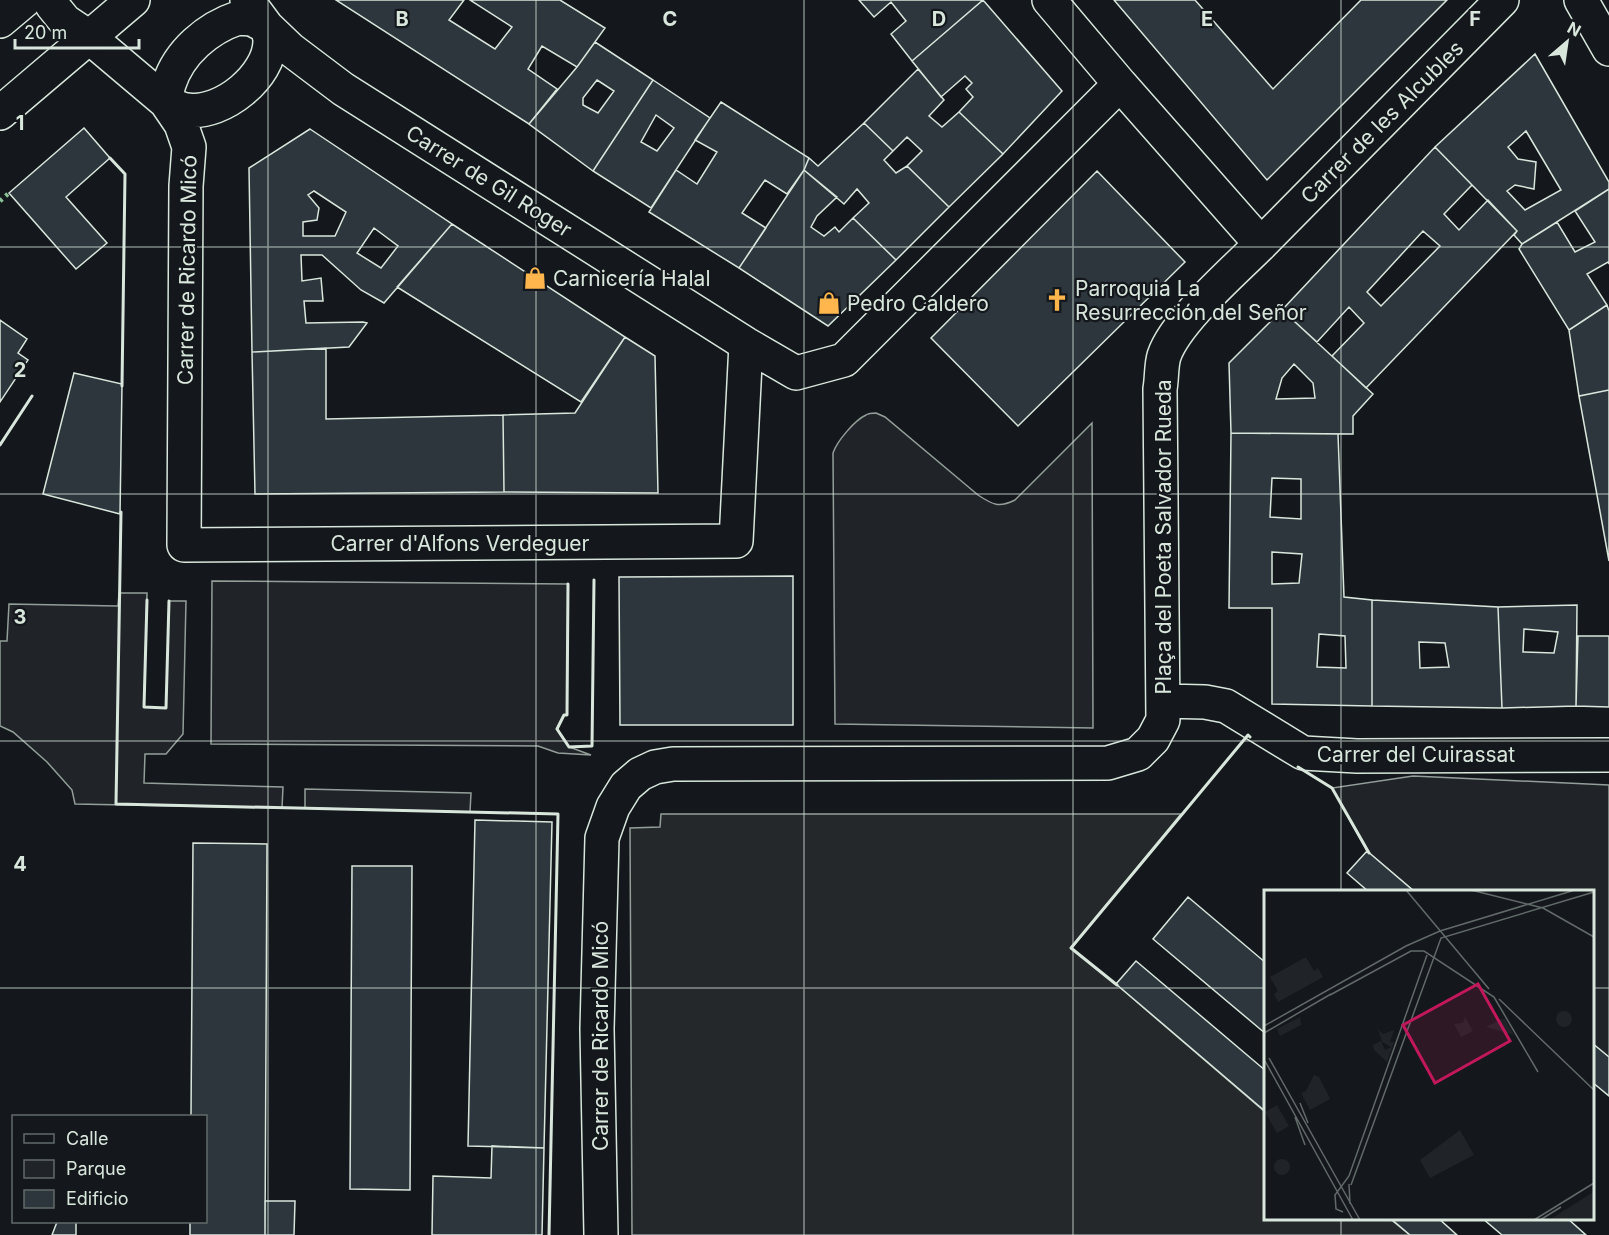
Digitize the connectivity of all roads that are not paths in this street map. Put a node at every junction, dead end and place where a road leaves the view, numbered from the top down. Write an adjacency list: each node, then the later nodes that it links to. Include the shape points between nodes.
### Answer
1 (25, 0): 8 (street)
2 (51, 0): 10 (street, Carrer de Ricardo Micó, via 65,21)
3 (133, 0): 10 (street)
4 (247, 0): 9 (street, Carrer de Gil Roger)
5 (1048, 0): 12 (street)
6 (1503, 0): 15 (street, Carrer de les Alcubles)
7 (1581, 0): 11 (street)
8 (0, 21)
9 (267, 27): 13 (street, via 252,19 238,18 205,34 178,64); 13 (street, via 270,42 265,63 251,83 230,100 188,111); 16 (street, Carrer de Gil Roger, via 343,89)
10 (89, 36): 13 (street, Carrer de Ricardo Micó); 14 (street)
11 (1609, 49)
12 (1120, 84): 15 (street); 16 (street, Carrer de Gil Roger, via 844,360 796,373)
13 (166, 102): 17 (street, Carrer de Ricardo Micó, via 181,124 189,147)
14 (0, 113)
15 (1261, 244): 18 (street, Plaça del Poeta Salvador Rueda, via 1194,311 1164,356 1160,388)
16 (746, 344): 17 (street, Carrer d'Alfons Verdeguer, via 736,541)
17 (184, 545)
18 (1164, 701): 19 (street, Carrer del Cuirassat, via 1226,706 1303,753); 20 (street, Plaça del Poeta Salvador Rueda, via 1163,720 1153,739 1138,754 1108,763 655,767 626,786 613,807)
19 (1609, 755)
20 (602, 838): 21 (street, Carrer de Ricardo Micó, via 597,1029)
21 (601, 1235)

